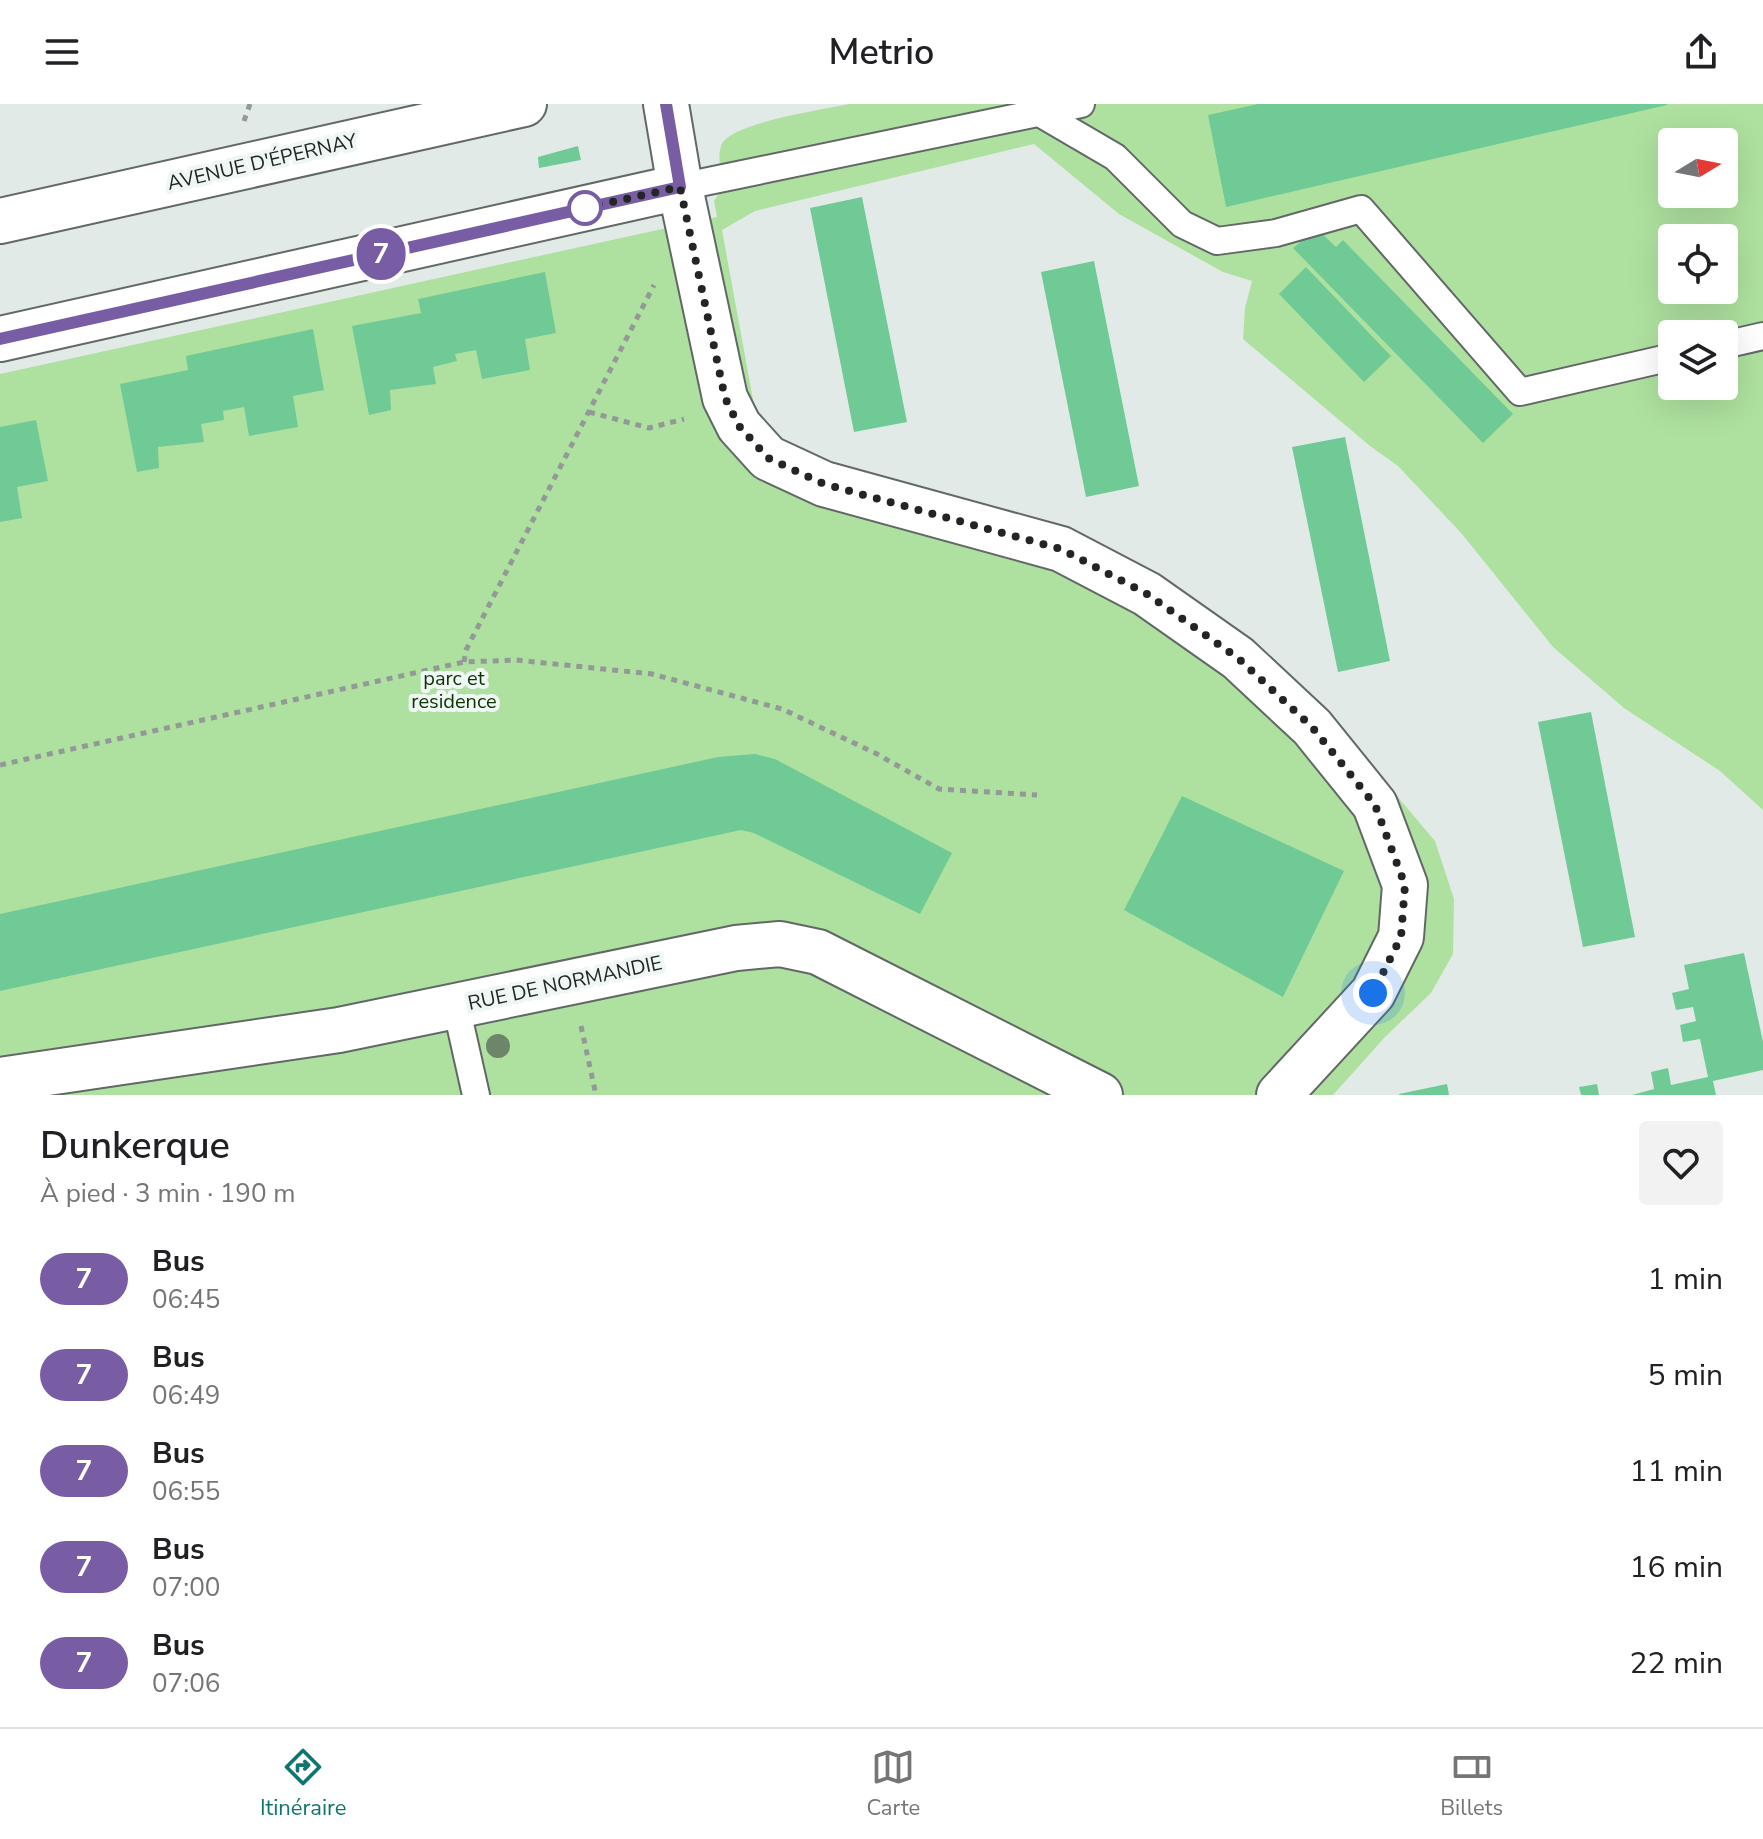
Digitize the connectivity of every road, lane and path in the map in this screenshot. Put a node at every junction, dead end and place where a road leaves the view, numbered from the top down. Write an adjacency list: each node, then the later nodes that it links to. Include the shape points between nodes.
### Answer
1 (524, 104): 6 (street, AVENUE D'ÉPERNAY)
2 (666, 104): 5 (street)
3 (1081, 104): 4 (lane)
4 (1038, 112): 5 (lane); 11 (lane, via 1115,157 1182,224 1217,241 1276,233 1361,209 1520,392)
5 (680, 187): 9 (street); 12 (street)
6 (0, 221)
7 (661, 273): 13 (path)
8 (1763, 336): 10 (lane)
9 (0, 339)
10 (1738, 342)
11 (1658, 360)
12 (725, 398): 13 (path, via 700,415 649,428); 23 (street, via 739,426 768,458 810,478 1061,549 1147,594 1238,658 1312,727 1375,805 1405,885 1401,937 1373,993)
13 (589, 412): 14 (path)
14 (464, 662): 15 (path); 16 (path, via 516,660 652,674 782,709 939,789)
15 (0, 765)
16 (1037, 795)
17 (571, 982): 18 (street, RUE DE NORMANDIE); 21 (path); 22 (street, RUE DE NORMANDIE, via 736,948 780,944 818,952)
18 (456, 1006): 19 (street, RUE DE NORMANDIE, via 339,1030); 20 (lane)
19 (0, 1080)
20 (476, 1095)
21 (596, 1095)
22 (1100, 1095)
23 (1279, 1095)

